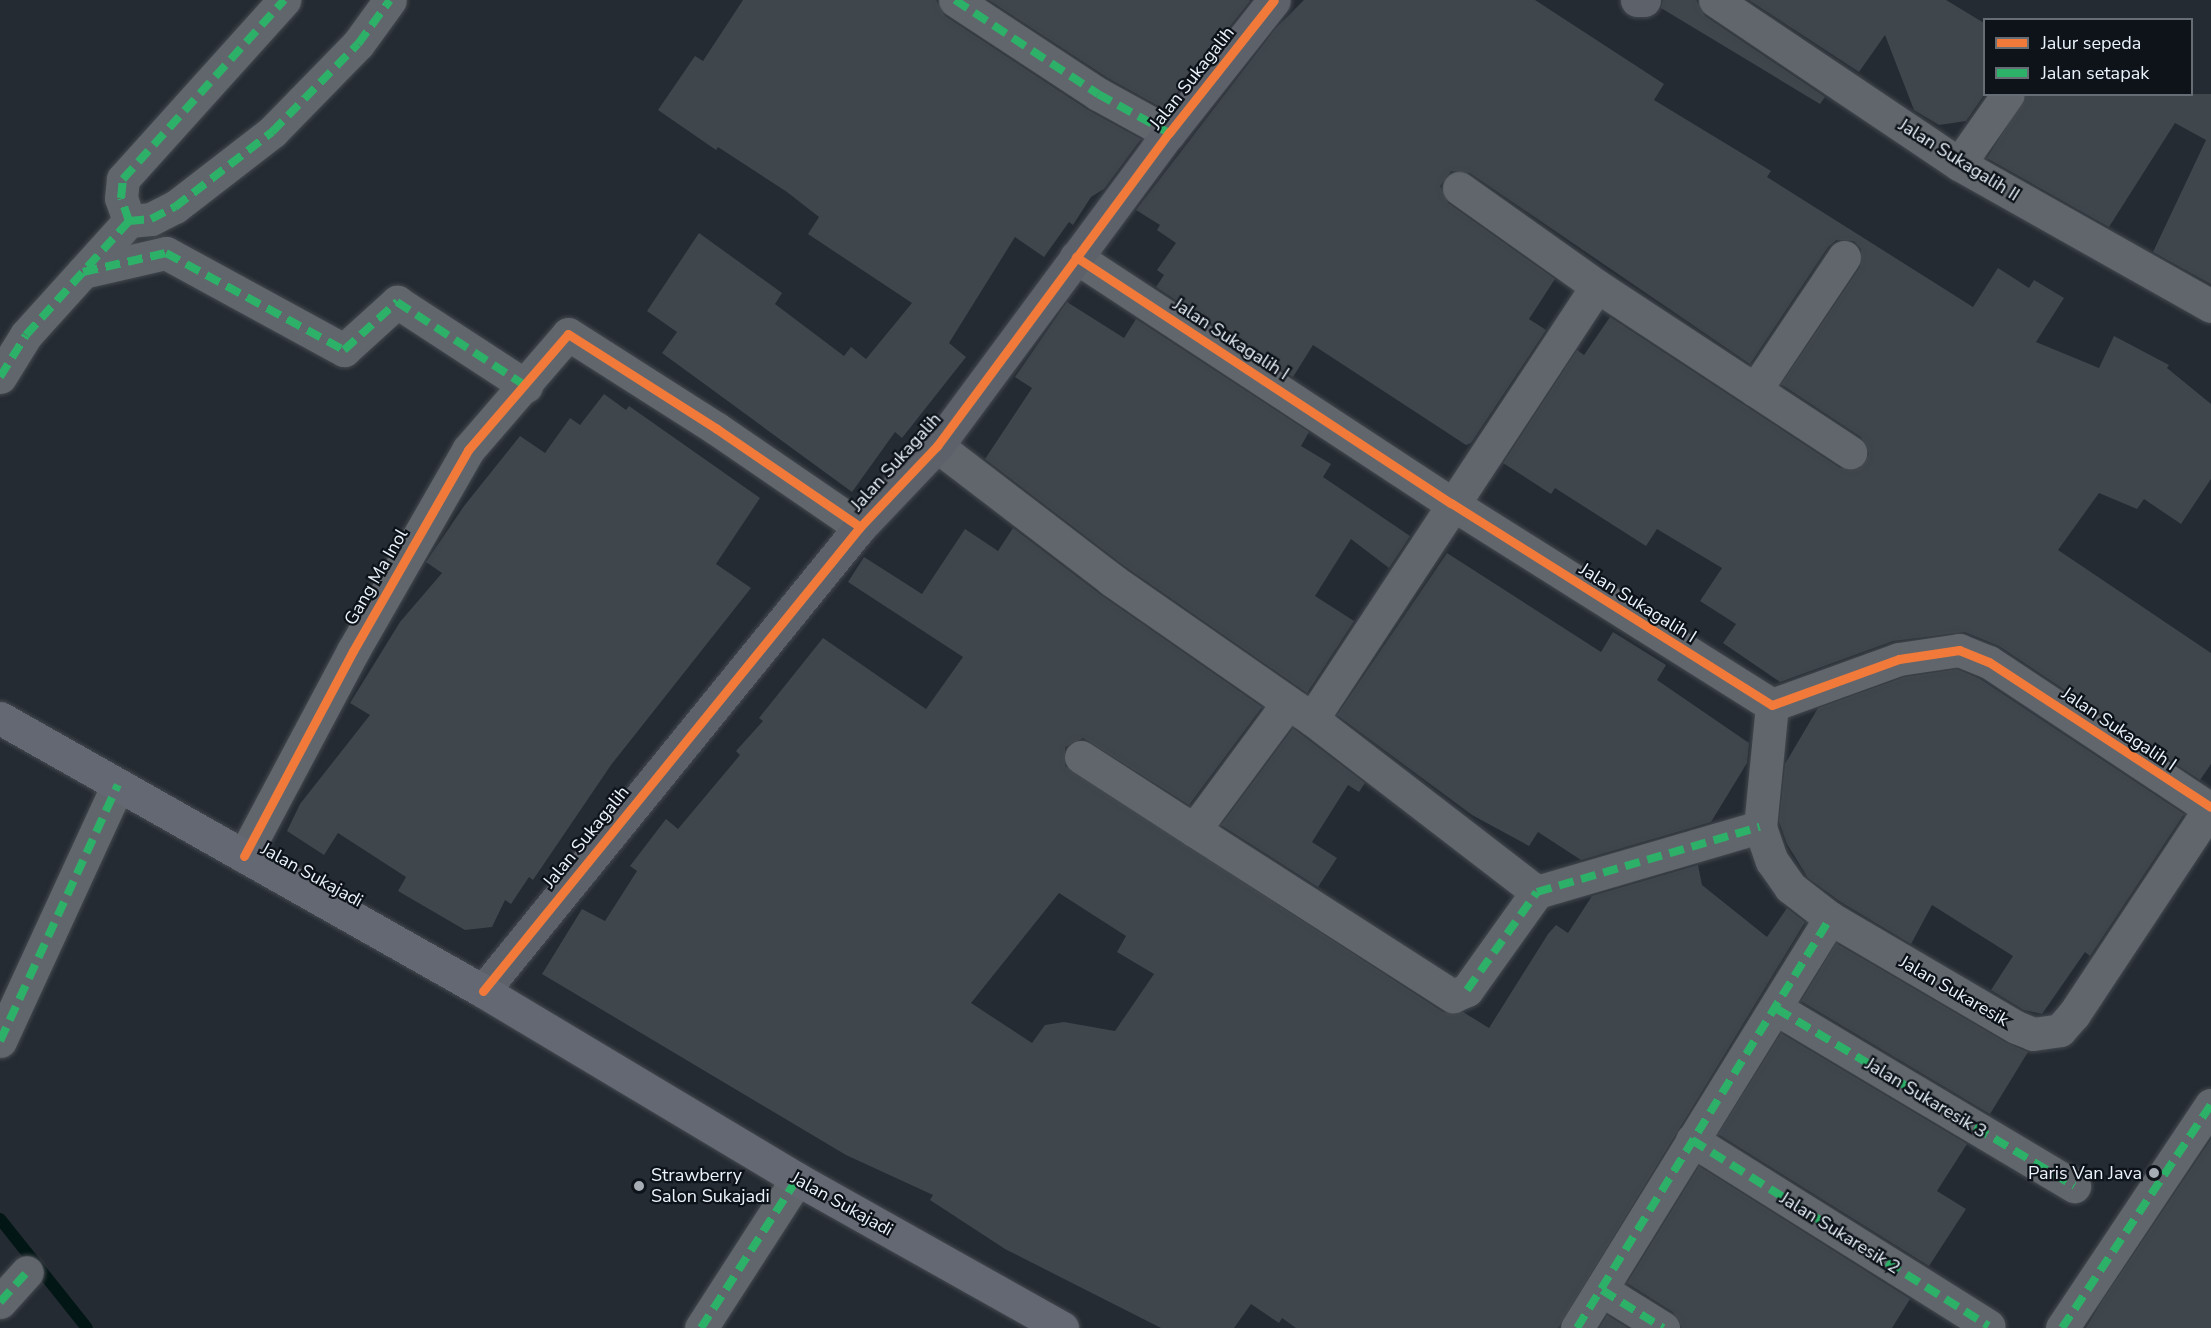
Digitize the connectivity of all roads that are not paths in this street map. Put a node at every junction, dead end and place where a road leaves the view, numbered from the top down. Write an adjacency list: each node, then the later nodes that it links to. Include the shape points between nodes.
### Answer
1 (284, 0): 12 (street, via 123,179 121,198)
2 (390, 0): 12 (street, via 358,44 272,132 175,207 151,219)
3 (955, 0): 9 (street, via 1098,94)
4 (1274, 0): 9 (street, Jalan Sukagalih)
5 (1637, 0): 6 (street)
6 (1644, 0)
7 (1715, 0): 10 (street, Jalan Sukagalih II)
8 (2007, 96): 10 (street)
9 (1169, 133): 13 (street, Jalan Sukagalih)
10 (1959, 164): 17 (street, Jalan Sukagalih II)
11 (1459, 188): 16 (street)
12 (129, 221): 15 (street)
13 (1076, 256): 21 (street, Jalan Sukagalih); 23 (street, Jalan Sukagalih I)
14 (1844, 257): 20 (street)
15 (83, 272): 18 (street, via 26,335); 19 (street, via 166,253 344,351 398,302)
16 (1597, 286): 20 (street); 23 (street)
17 (2211, 306)
18 (0, 377)
19 (526, 386): 24 (street, Gang Ma Inol, via 567,334 717,429); 33 (street, Gang Ma Inol, via 468,450 353,651)
20 (1755, 390): 22 (street)
21 (936, 446): 24 (street, Jalan Sukagalih); 26 (street, via 1112,580)
22 (1850, 452)
23 (1451, 503): 25 (street, Jalan Sukagalih I); 26 (street)
24 (860, 527): 36 (street, Jalan Sukagalih)
25 (1772, 705): 30 (street, Jalan Sukagalih I, via 1899,659 1959,650 1989,662); 31 (street, Jalan Sukaresik)
26 (1300, 711): 32 (street); 34 (street)
27 (0, 718): 29 (main road, Jalan Sukajadi)
28 (1081, 758): 32 (street)
29 (118, 785): 33 (main road, Jalan Sukajadi); 38 (street)
30 (2210, 808): 35 (street, Jalan Sukaresik, via 2060,1030 2033,1034 2016,1028)
31 (1760, 827): 34 (street); 35 (street, Jalan Sukaresik, via 1772,861 1790,887)
32 (1194, 830): 34 (street, via 1453,996 1467,990)
33 (244, 856): 36 (main road, Jalan Sukajadi)
34 (1537, 892)
35 (1830, 918): 37 (street)
36 (483, 991): 41 (main road, Jalan Sukajadi)
37 (1777, 1009): 40 (street); 42 (street, Jalan Sukaresik 3)
38 (0, 1041)
39 (2211, 1105): 51 (street)
40 (1692, 1140): 44 (street); 46 (street, Jalan Sukaresik 2)
41 (797, 1179): 47 (street); 48 (main road, Jalan Sukajadi)
42 (2074, 1186)
43 (27, 1272): 45 (street)
44 (1602, 1290): 49 (street); 50 (street)
45 (1, 1298)
46 (1989, 1326)
47 (701, 1328)
48 (1062, 1328)
49 (1577, 1328)
50 (1664, 1328)
51 (2062, 1328)

